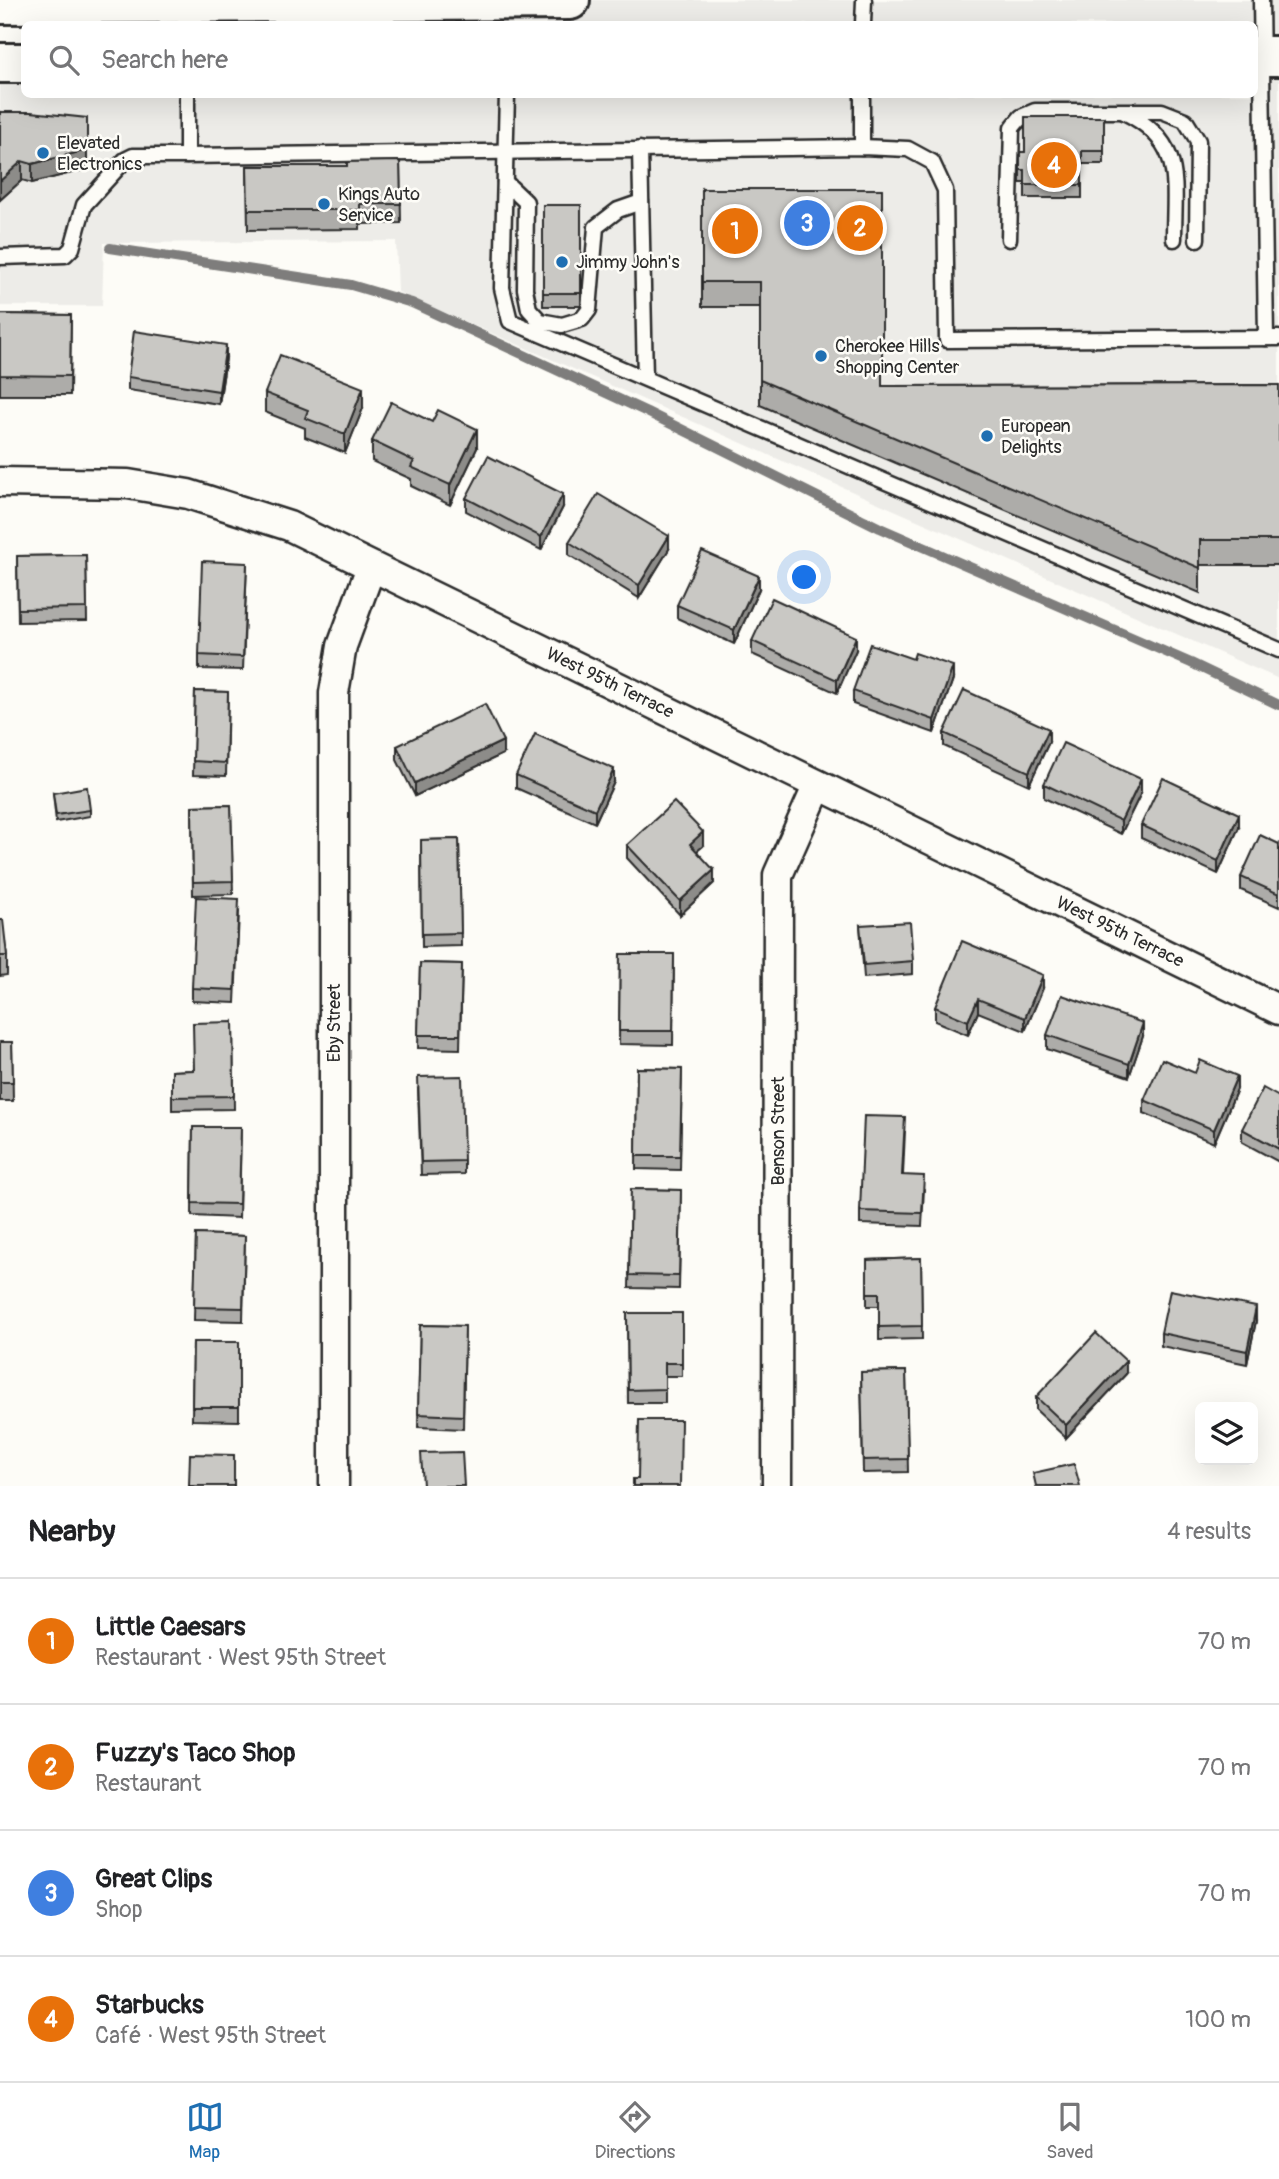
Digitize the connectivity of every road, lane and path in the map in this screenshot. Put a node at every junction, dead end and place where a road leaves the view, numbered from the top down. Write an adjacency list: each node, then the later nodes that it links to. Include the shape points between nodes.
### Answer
1 (401, 0): 6 (main road); 7 (main road)
2 (570, 0): 6 (main road)
3 (864, 0): 8 (lane)
4 (1261, 0): 9 (lane)
5 (0, 4): 7 (main road)
6 (502, 5)
7 (186, 9)
8 (863, 21)
9 (1265, 56): 26 (lane)
10 (0, 63): 11 (main road)
11 (21, 63)
12 (187, 98): 19 (lane)
13 (507, 98): 18 (lane)
14 (862, 98): 16 (lane)
15 (1121, 111): 22 (lane, via 1035,111 1021,117 1009,139); 23 (lane, via 1157,133 1165,145 1174,178); 24 (lane, via 1162,111 1185,120 1193,130 1198,141)
16 (862, 147): 17 (lane); 26 (lane, via 908,149 932,162 945,190 947,340)
17 (640, 149): 18 (lane); 21 (lane)
18 (506, 151): 19 (lane); 20 (lane)
19 (187, 156): 25 (lane, via 125,160 83,205 72,248 65,255)
20 (505, 182): 21 (lane, via 526,202 525,299 534,317 548,324 574,323 589,310 596,228 618,210); 27 (lane, via 502,288 510,321)
21 (641, 202): 27 (lane)
22 (1009, 239)
23 (1174, 239)
24 (1197, 239)
25 (0, 257)
26 (1272, 338)
27 (645, 378): 30 (lane)
28 (0, 482): 29 (street, West 95th Terrace, via 128,484 188,494 289,526)
29 (371, 567): 31 (street, West 95th Terrace); 33 (street, Eby Street, via 342,646 334,693)
30 (1279, 650)
31 (818, 785): 32 (street, West 95th Terrace); 34 (street, Benson Street, via 778,875)
32 (1279, 1010)
33 (334, 1486)
34 (777, 1486)

